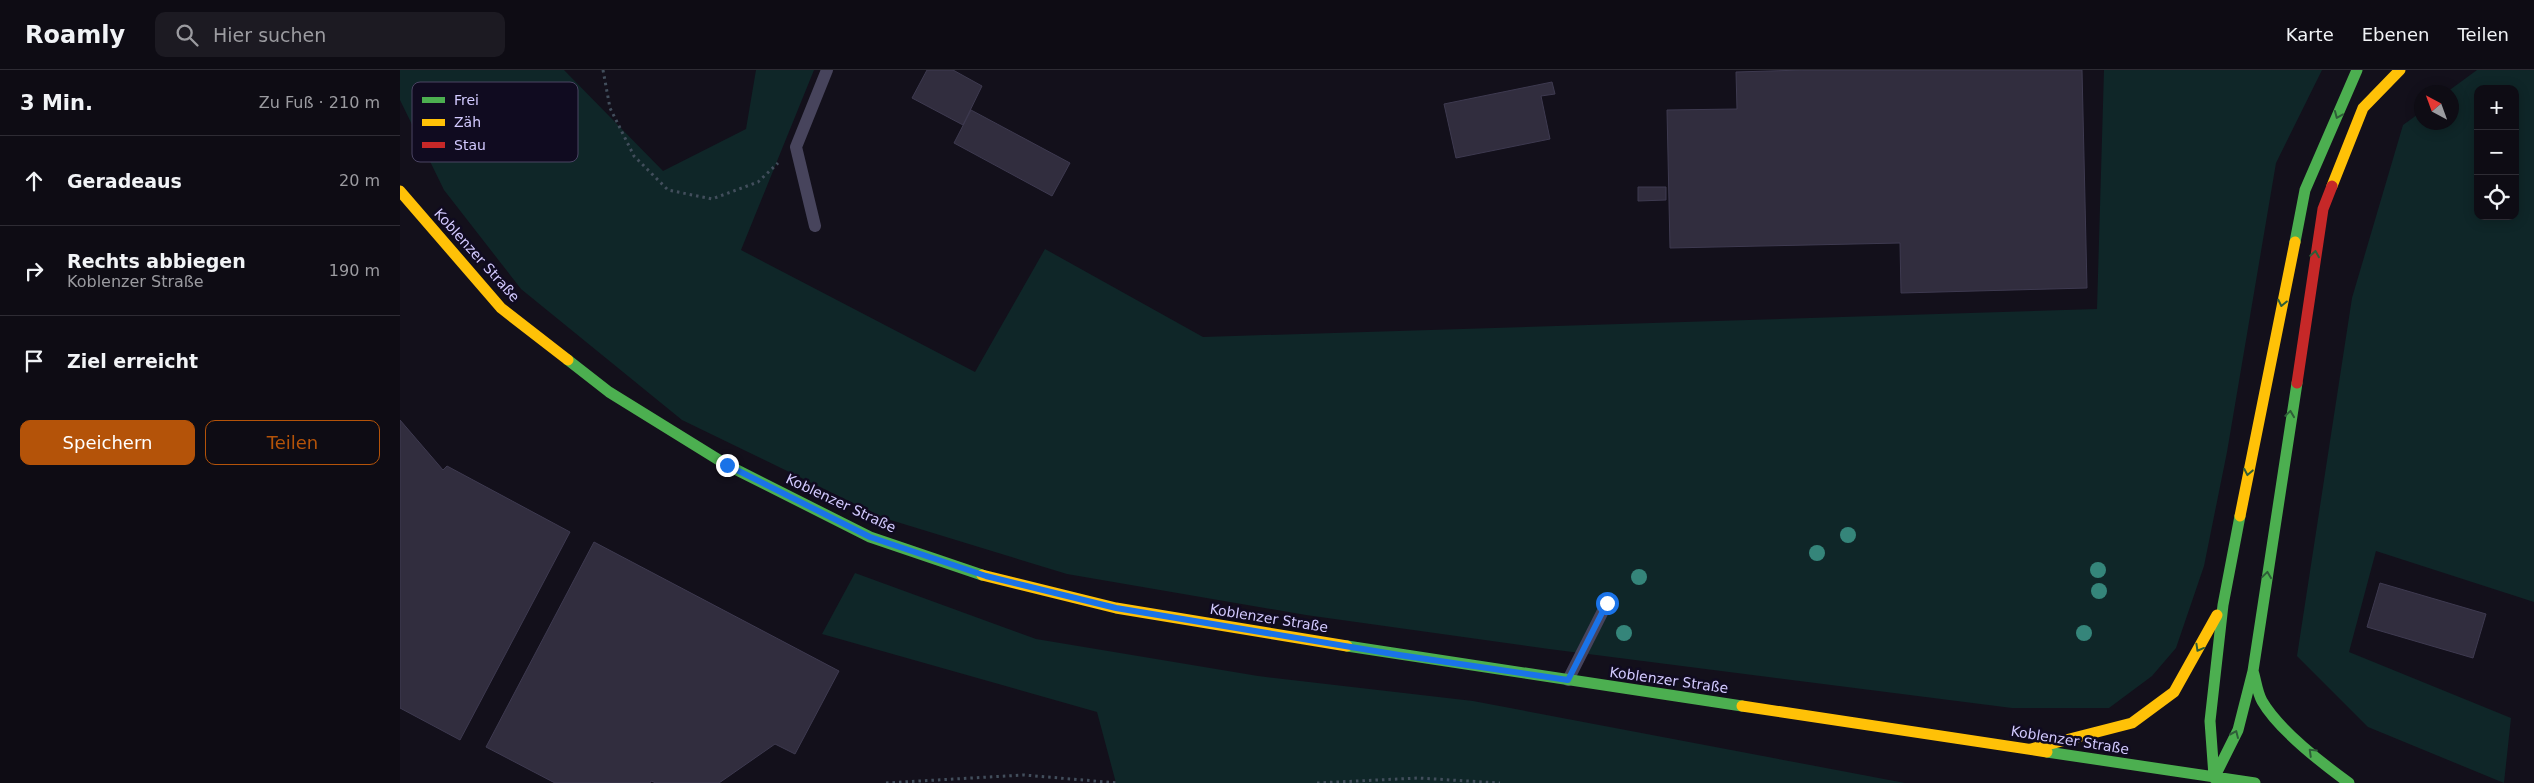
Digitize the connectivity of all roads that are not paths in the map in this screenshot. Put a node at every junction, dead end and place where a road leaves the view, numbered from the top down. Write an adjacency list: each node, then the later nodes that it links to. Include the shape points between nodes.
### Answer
1 (827, 70): 5 (lane, via 796,147)
2 (2357, 70): 7 (main road, one-way to 7, via 2305,190)
3 (2400, 70): 8 (main road, one-way to 3, via 2323,209 2363,108)
4 (400, 191): 9 (main road, Koblenzer Straße, via 501,308 609,392 727,465 870,537 986,576 1116,608)
5 (815, 226)
6 (1607, 603): 9 (lane)
7 (2223, 605): 10 (main road, one-way to 10, via 2174,692 2132,723); 11 (main road, via 2210,721)
8 (2253, 671): 11 (main road, one-way to 8, via 2238,730); 13 (main road, one-way to 8, via 2273,717 2261,700)
9 (1568, 680): 10 (main road, Koblenzer Straße)
10 (2031, 749): 11 (main road, Koblenzer Straße)
11 (2214, 778): 12 (main road, Koblenzer Straße)
12 (2255, 783)
13 (2349, 783)

